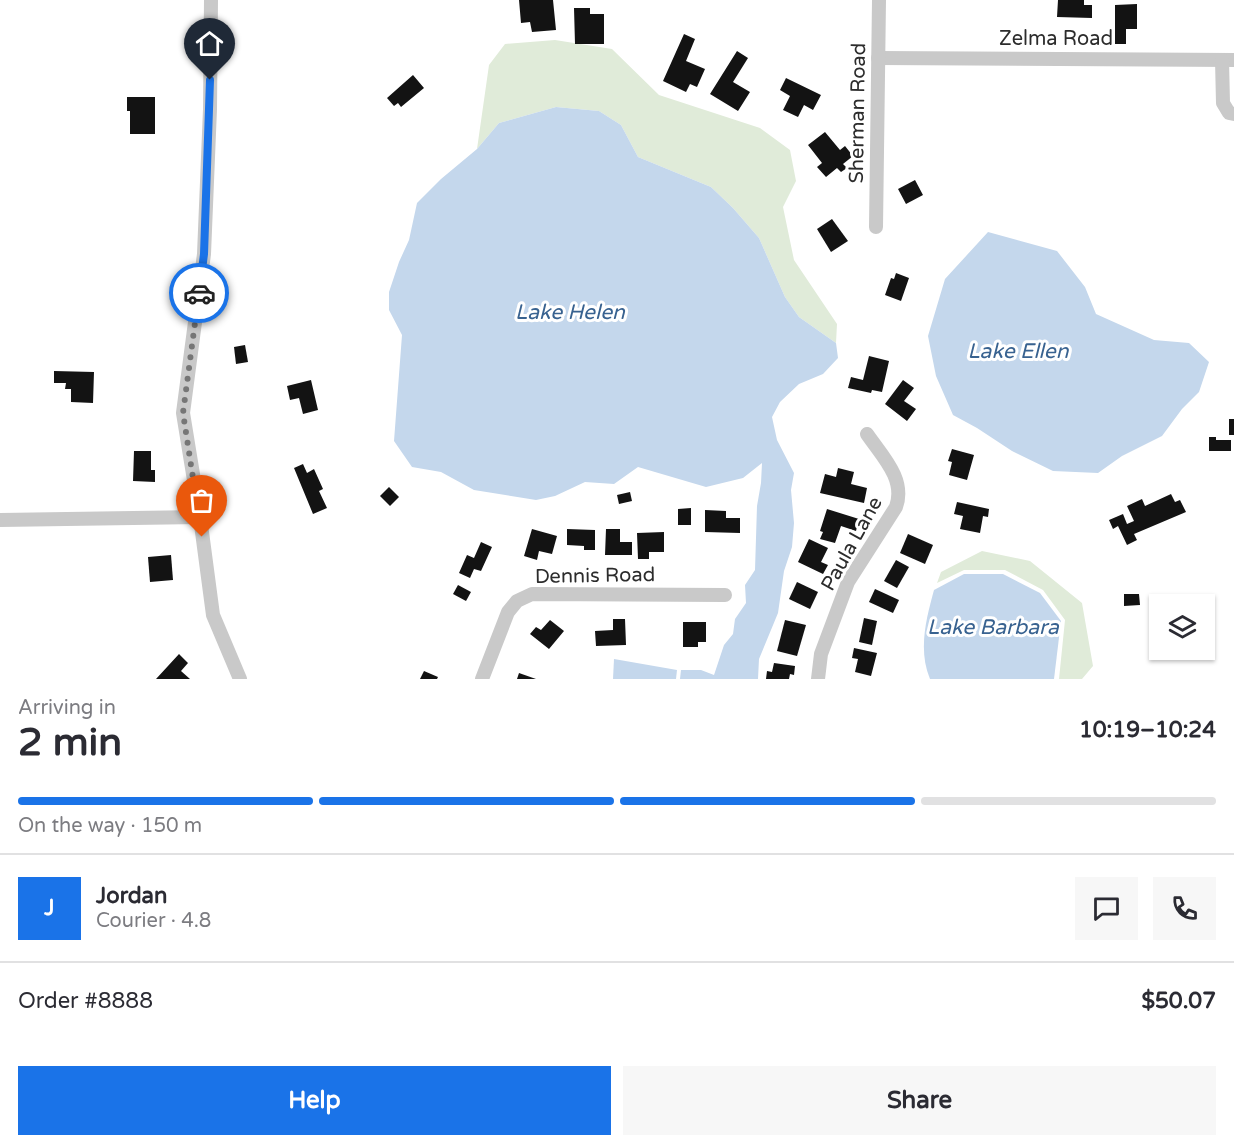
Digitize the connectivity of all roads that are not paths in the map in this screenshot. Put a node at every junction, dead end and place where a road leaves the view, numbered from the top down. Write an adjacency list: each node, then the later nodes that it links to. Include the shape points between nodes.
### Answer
1 (211, 0): 8 (street, via 204,254 183,413)
2 (879, 0): 3 (street, Sherman Road)
3 (878, 58): 4 (street, Zelma Road); 6 (street, Sherman Road)
4 (1228, 60): 5 (street, via 1223,103)
5 (1234, 114)
6 (876, 227)
7 (867, 434): 13 (street, Paula Lane, via 897,478 900,495 848,582 821,654)
8 (200, 517): 9 (street); 11 (street, via 213,615)
9 (0, 520)
10 (725, 595): 12 (street, Dennis Road, via 532,594 517,601 508,612)
11 (240, 679)
12 (482, 679)
13 (818, 679)

